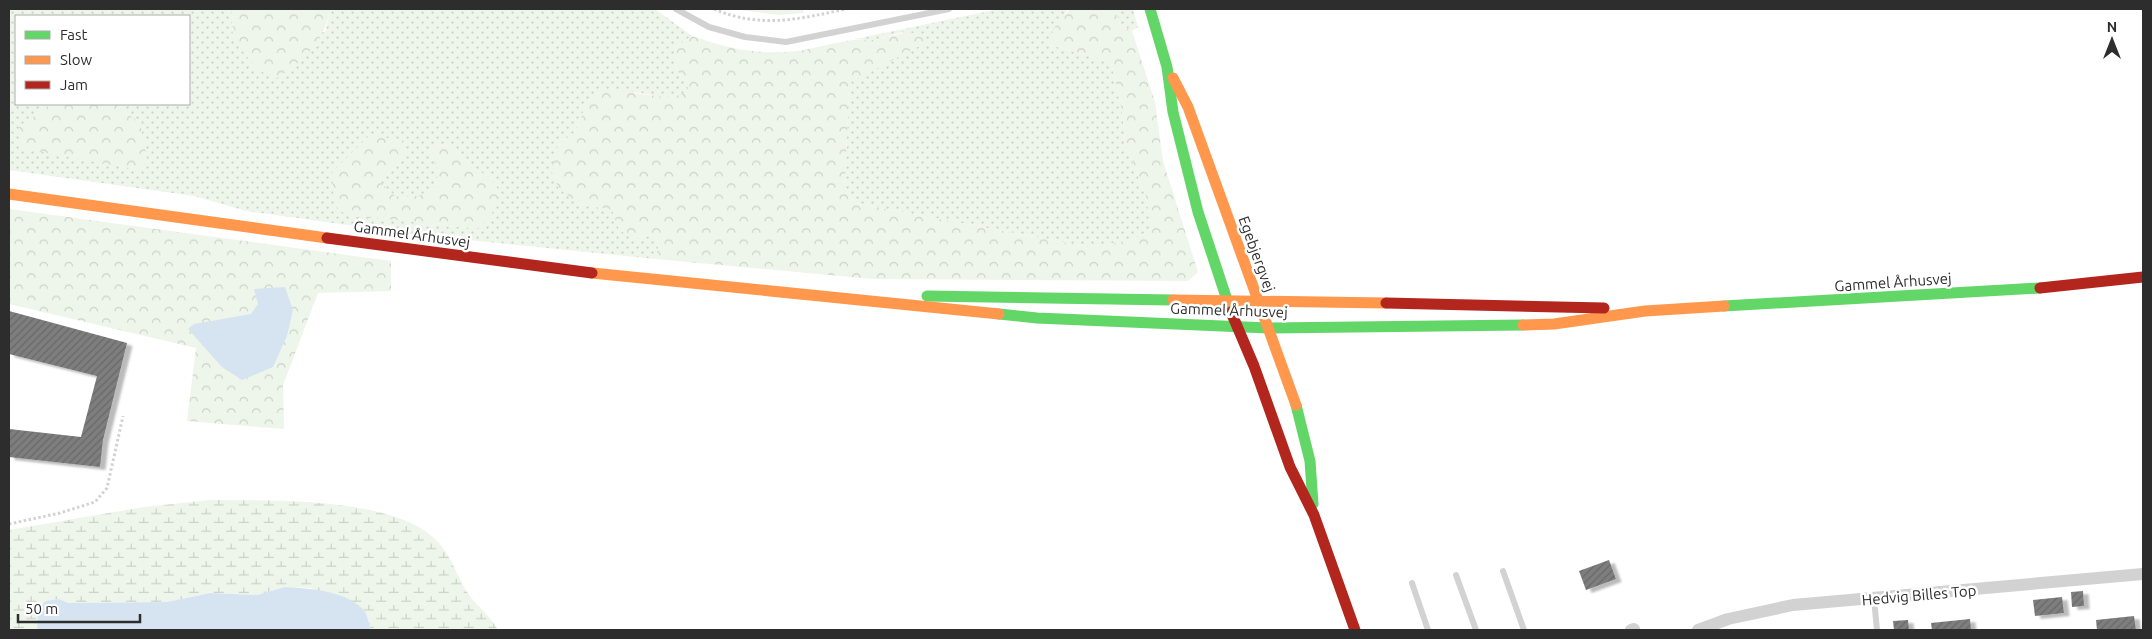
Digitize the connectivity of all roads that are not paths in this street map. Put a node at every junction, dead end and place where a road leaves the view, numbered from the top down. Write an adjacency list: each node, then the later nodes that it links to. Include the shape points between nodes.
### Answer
1 (676, 9): 2 (lane, via 709,27 746,37 786,42)
2 (949, 9)
3 (1150, 9): 4 (main road, Egebjergvej)
4 (1167, 68): 8 (main road, Egebjergvej, via 1173,112 1198,212); 9 (main road, Egebjergvej, via 1188,107)
5 (9, 194): 7 (main road, Gammel Århusvej, via 556,269)
6 (2143, 277): 10 (main road, Gammel Århusvej, via 2050,287)
7 (813, 294): 8 (main road, Gammel Århusvej); 11 (main road, Gammel Århusvej, via 1038,318)
8 (1228, 302): 9 (main road, Gammel Århusvej); 11 (main road, Egebjergvej)
9 (1258, 302): 10 (main road, Gammel Århusvej, via 1550,305); 12 (main road, Egebjergvej)
10 (1645, 311): 12 (main road, Gammel Århusvej, via 1554,324)
11 (1236, 326): 12 (main road, Gammel Århusvej); 13 (main road, Egebjergvej, via 1254,366 1290,467)
12 (1268, 328): 13 (main road, Egebjergvej, via 1299,413 1310,461)
13 (1314, 515): 19 (main road, Egebjergvej)
14 (1503, 571): 22 (lane)
15 (1456, 574): 21 (lane)
16 (2143, 574): 18 (street, Hedvig Billes Top)
17 (1412, 583): 20 (lane)
18 (1874, 599): 23 (street, Hedvig Billes Top, via 1793,604 1728,619); 24 (lane)
19 (1355, 630)
20 (1428, 630)
21 (1476, 630)
22 (1524, 630)
23 (1698, 630)
24 (1877, 630)

